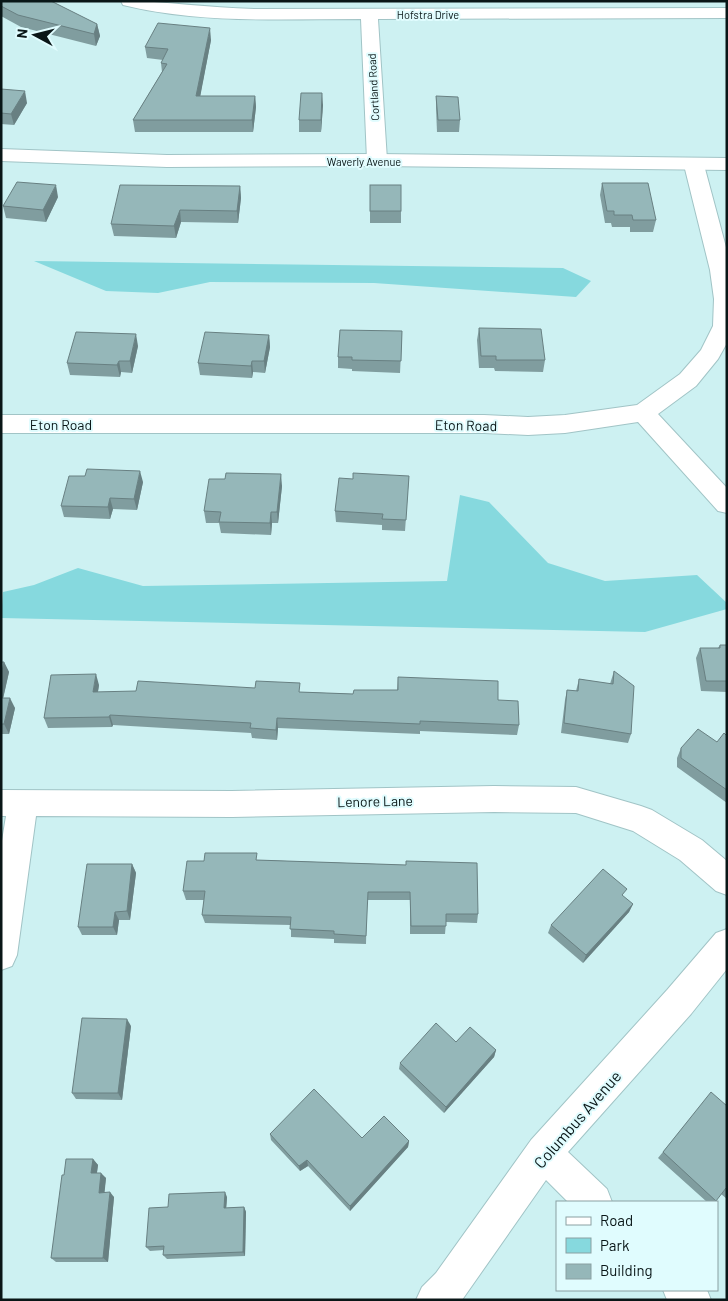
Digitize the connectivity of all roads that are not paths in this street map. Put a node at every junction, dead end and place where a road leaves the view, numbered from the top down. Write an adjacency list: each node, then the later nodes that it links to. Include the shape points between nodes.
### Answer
1 (129, 1): 3 (street, Hofstra Drive, via 188,11)
2 (727, 13): 3 (street, Hofstra Drive)
3 (368, 14): 5 (street, Cortland Road)
4 (1, 155): 5 (street, Waverly Avenue, via 158,161)
5 (377, 160): 7 (street, Waverly Avenue)
6 (727, 164): 7 (street, Waverly Avenue)
7 (694, 165): 8 (street, Eton Road, via 721,270 724,326 710,354 688,380)
8 (643, 413): 9 (street, Eton Road, via 528,426); 10 (street)
9 (1, 424)
10 (727, 504)
11 (12, 803): 12 (street, Lenore Lane, via 576,800 641,820 692,850); 14 (street)
12 (727, 881)
13 (727, 944): 15 (street, Columbus Avenue)
14 (1, 956)
15 (544, 1153): 16 (street); 18 (street, Columbus Avenue, via 449,1286)
16 (593, 1201)
17 (683, 1291): 19 (street)
18 (435, 1300)
19 (692, 1300)

